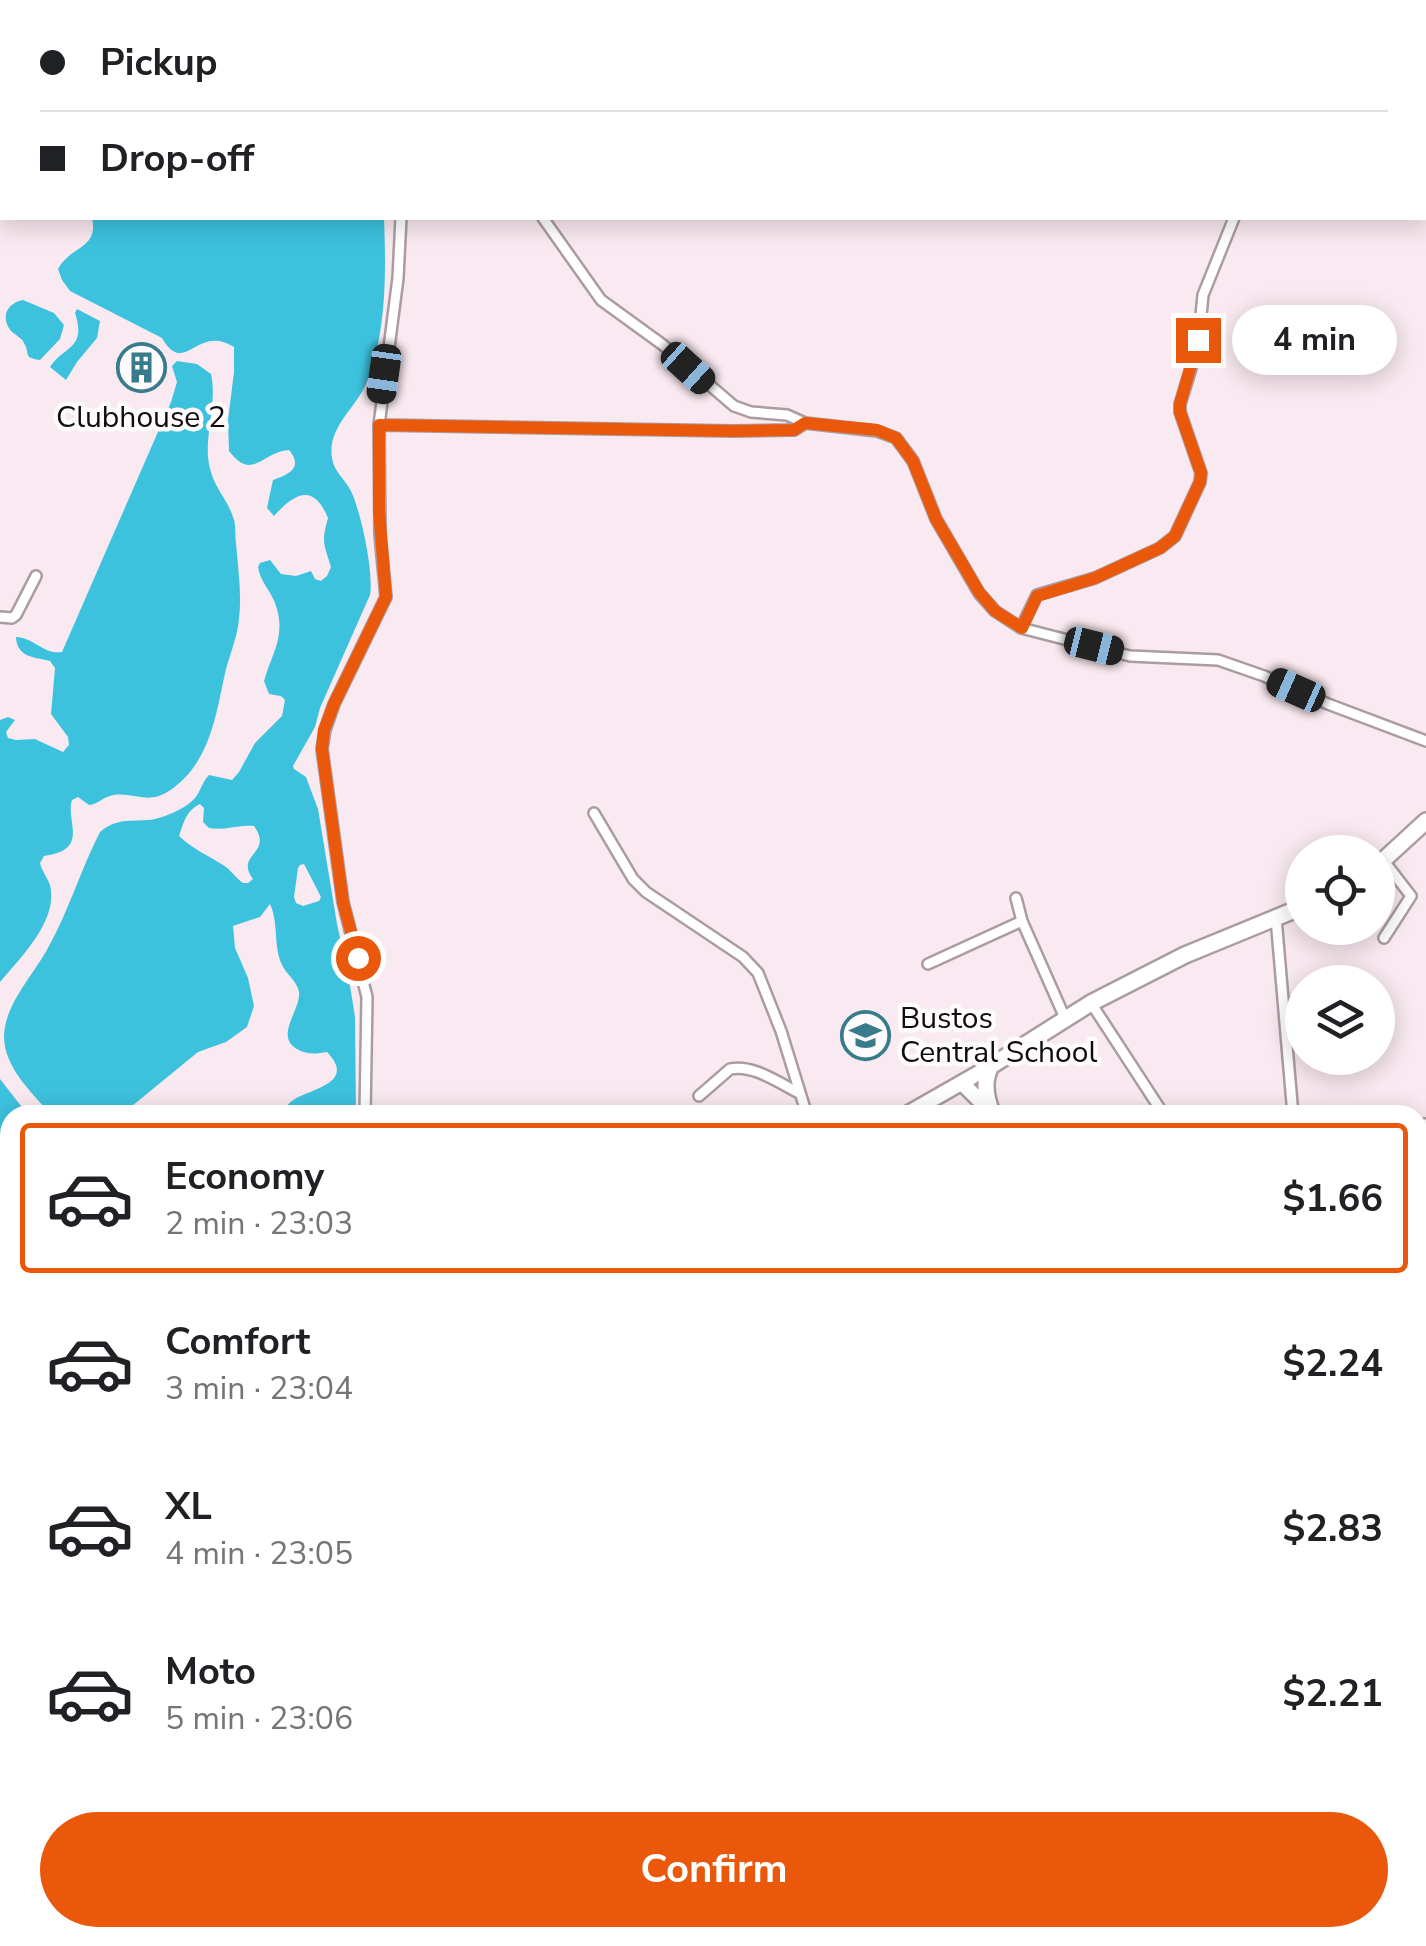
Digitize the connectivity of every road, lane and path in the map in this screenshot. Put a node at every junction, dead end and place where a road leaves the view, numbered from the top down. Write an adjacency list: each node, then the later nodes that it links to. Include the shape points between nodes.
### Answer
1 (401, 220): 5 (street)
2 (544, 220): 4 (street, via 601,300 713,390 734,406)
3 (1233, 220): 8 (street, via 1203,295 1198,346 1180,404 1201,473 1175,536 1095,578 1037,596)
4 (805, 423): 5 (street, via 794,430 734,431); 8 (street, via 896,438 979,592)
5 (379, 425): 26 (street, via 386,597 334,704 322,749 343,902 368,997)
6 (36, 576): 7 (street, via 16,615)
7 (0, 617)
8 (1022, 628): 9 (street, via 1130,656 1218,660)
9 (1426, 741)
10 (594, 813): 24 (street, via 646,892 752,964)
11 (1426, 821): 12 (main road)
12 (1395, 850)
13 (1395, 878): 18 (street, via 1411,896)
14 (1016, 898): 17 (street)
15 (1285, 914): 16 (main road)
16 (1276, 918): 20 (main road); 32 (street)
17 (1022, 920): 19 (street); 21 (street)
18 (1395, 921)
19 (928, 964)
20 (1092, 1002): 21 (main road); 31 (street)
21 (1065, 1018): 22 (main road)
22 (991, 1066): 23 (street); 30 (main road)
23 (962, 1082): 28 (street); 29 (street)
24 (799, 1093): 25 (street, via 736,1066); 27 (street)
25 (699, 1096)
26 (365, 1105)
27 (803, 1105)
28 (922, 1105)
29 (984, 1105)
30 (990, 1105)
31 (1158, 1105)
32 (1292, 1105)

